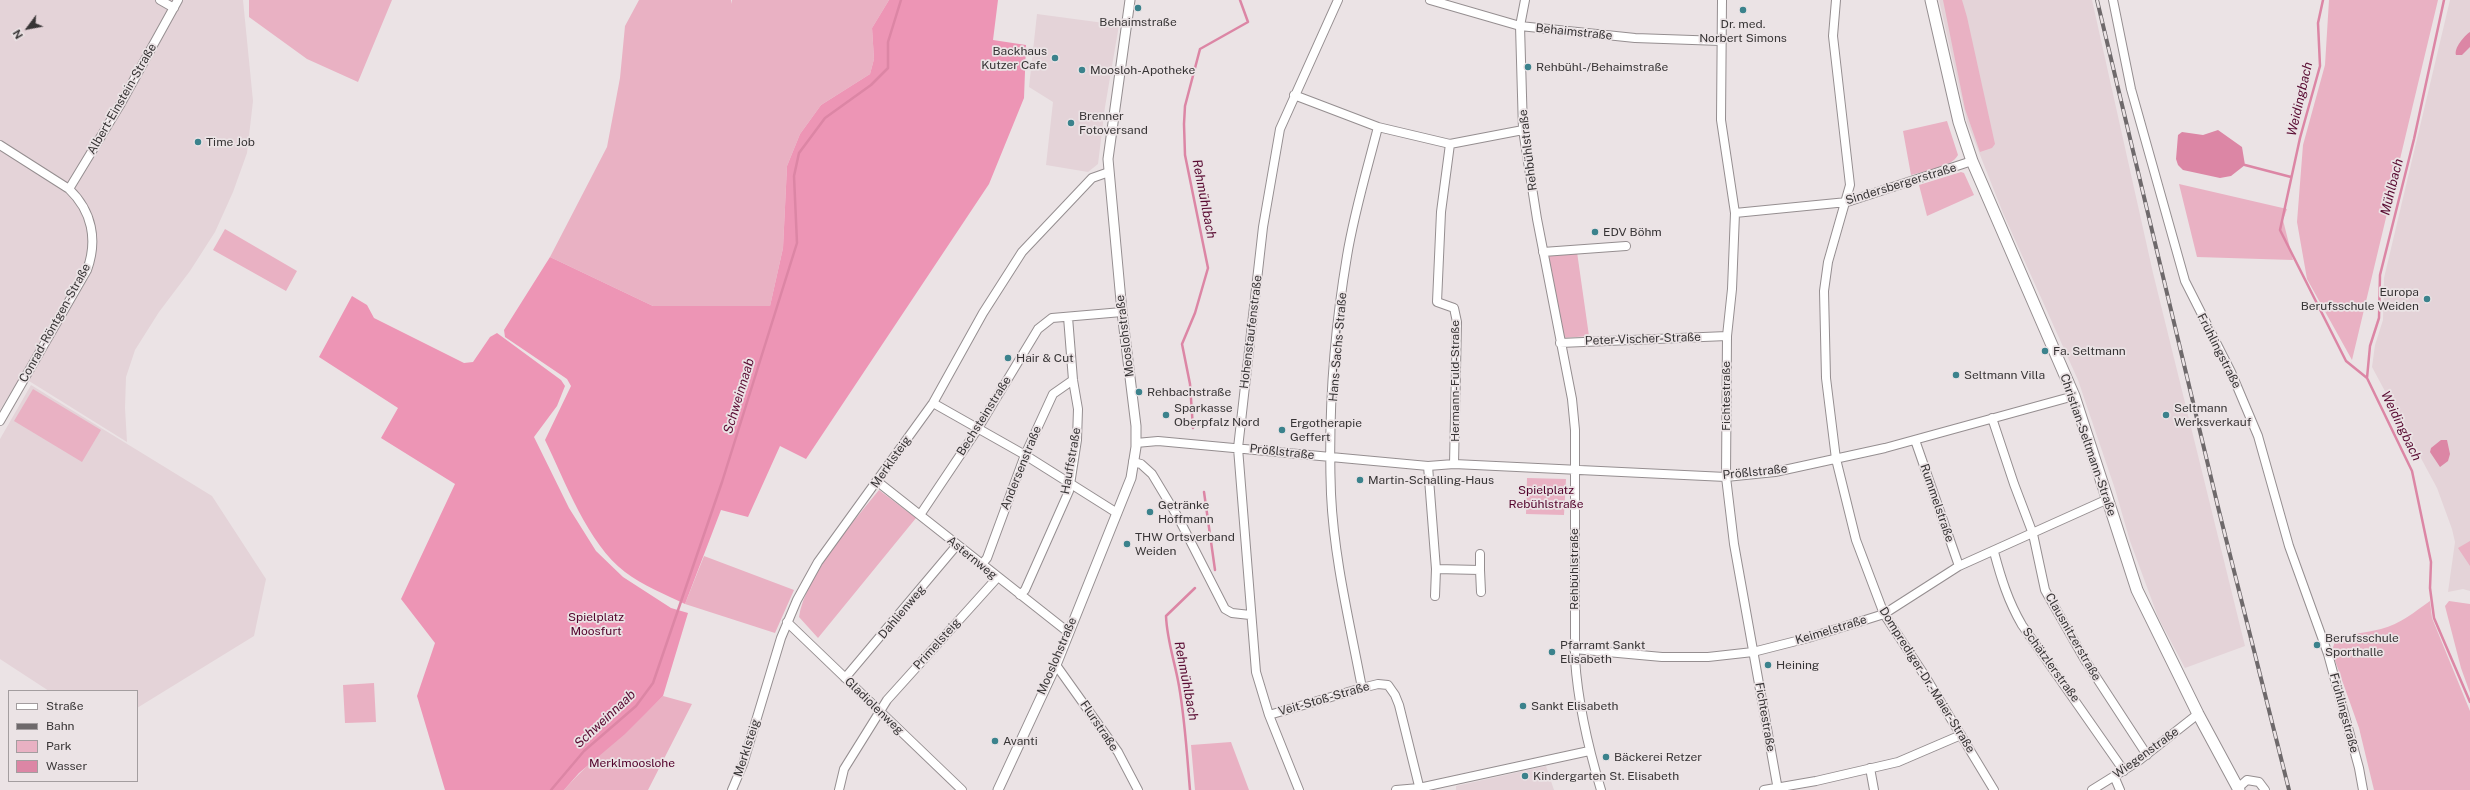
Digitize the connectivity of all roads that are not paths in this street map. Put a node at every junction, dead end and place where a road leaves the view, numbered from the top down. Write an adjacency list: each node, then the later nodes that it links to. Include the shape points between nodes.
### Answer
1 (160, 0): 11 (street)
2 (178, 0): 11 (street, Albert-Einstein-Straße)
3 (1130, 0): 20 (street, Mooslohstraße, via 1115,98 1108,159)
4 (1338, 0): 14 (street, Hohenstaufenstraße)
5 (1430, 0): 12 (street, Behaimstraße)
6 (1525, 0): 12 (street, Rehbühlstraße)
7 (1722, 0): 13 (street, Fichtestraße)
8 (1836, 0): 22 (street, Domprediger-Dr.-Maier-Straße, via 1833,36 1850,185)
9 (1931, 0): 19 (main road, Christian-Seltmann-Straße, via 1959,122)
10 (2114, 0): 99 (street, Frühlingstraße, via 2131,89 2185,281 2232,372 2258,436 2289,546 2326,647)
11 (174, 8): 21 (street, Albert-Einstein-Straße, via 120,105)
12 (1520, 26): 13 (street, Behaimstraße, via 1635,38); 16 (street, Rehbühlstraße)
13 (1721, 41): 23 (street, Fichtestraße, via 1721,120)
14 (1294, 95): 15 (street); 38 (street, Hohenstaufenstraße, via 1280,129 1263,227)
15 (1378, 127): 17 (street); 40 (street, Hans-Sachs-Straße, via 1347,256 1335,345)
16 (1523, 130): 17 (street); 25 (street, Rehbühlstraße)
17 (1450, 144): 43 (street, Hermann-Fuld-Straße, via 1441,212 1437,302 1454,308 1457,322)
18 (0, 145): 21 (street, Conrad-Röntgen-Straße)
19 (1972, 161): 22 (street, Sindersbergerstraße); 31 (main road, Christian-Seltmann-Straße)
20 (1109, 172): 26 (street, Mooslohstraße); 32 (street, Merklsteig, via 1092,178 1022,252 983,313)
21 (69, 188): 34 (street, Conrad-Röntgen-Straße, via 82,205 91,225 93,246 90,261)
22 (1847, 202): 23 (street, Sindersbergerstraße); 41 (street, Domprediger-Dr.-Maier-Straße, via 1828,262 1824,291 1826,378)
23 (1735, 213): 28 (street, Fichtestraße)
24 (1626, 246): 25 (street)
25 (1543, 252): 29 (street, Rehbühlstraße)
26 (1122, 312): 27 (street, Bechsteinstraße); 37 (street, Mooslohstraße)
27 (1068, 317): 30 (street, Hauffstraße); 35 (street, Bechsteinstraße, via 1052,318 1038,329)
28 (1727, 336): 29 (street, Peter-Vischer-Straße); 46 (street, Fichtestraße)
29 (1560, 343): 45 (street, Rehbühlstraße, via 1572,399)
30 (1073, 380): 39 (street, Andersenstraße, via 1053,394); 48 (street, Hauffstraße, via 1078,410 1077,440)
31 (2074, 396): 33 (street, Prößlstraße); 49 (main road, Christian-Seltmann-Straße)
32 (933, 403): 35 (street); 47 (street, Merklsteig)
33 (1992, 418): 36 (street, Prößlstraße); 52 (street, Clausnitzerstraße)
34 (0, 421)
35 (977, 430): 39 (street); 51 (street, Bechsteinstraße)
36 (1915, 440): 41 (street, Prößlstraße); 57 (street, Rummelstraße)
37 (1136, 443): 38 (street, Prößlstraße, via 1158,441); 42 (street, Mooslohstraße)
38 (1238, 448): 40 (street, Prößlstraße); 65 (street, Hohenstaufenstraße)
39 (1025, 455): 48 (street); 56 (street, Andersenstraße, via 987,558)
40 (1330, 458): 44 (street, Prößlstraße); 72 (street, Hans-Sachs-Straße, via 1337,555)
41 (1836, 460): 46 (street, Prößlstraße, via 1775,472); 64 (street, Domprediger-Dr.-Maier-Straße, via 1856,540)
42 (1133, 462): 50 (street, Mooslohstraße, via 1131,478); 65 (street, via 1141,464 1152,474 1179,519 1225,609 1232,613)
43 (1454, 464): 44 (street, Prößlstraße); 45 (street, Prößlstraße)
44 (1428, 466): 58 (street)
45 (1575, 471): 46 (street, Prößlstraße); 68 (street, Rehbühlstraße)
46 (1726, 477): 69 (street, Fichtestraße, via 1734,544)
47 (878, 482): 51 (street, Asternweg); 66 (street, Merklsteig, via 818,562)
48 (1070, 482): 50 (street); 62 (street, Hauffstraße, via 1069,491 1048,539)
49 (2108, 499): 52 (street, Keimelstraße); 74 (main road, Christian-Seltmann-Straße, via 2137,590)
50 (1117, 513): 67 (street, Mooslohstraße)
51 (920, 515): 53 (street, Asternweg)
52 (2033, 534): 54 (street, Keimelstraße); 78 (street, Clausnitzerstraße, via 2045,590 2059,618)
53 (957, 545): 56 (street, Asternweg); 71 (street, Dahlienweg)
54 (1994, 552): 57 (street, Keimelstraße); 80 (street, Schätzlerstraße, via 2002,584 2018,618)
55 (1480, 554): 59 (street)
56 (982, 564): 60 (street, Asternweg)
57 (1959, 566): 64 (street, Keimelstraße)
58 (1436, 569): 59 (street); 63 (street)
59 (1480, 570): 61 (street)
60 (997, 578): 62 (street, Asternweg); 73 (street, Primelsteig, via 888,700)
61 (1481, 592)
62 (1020, 595): 67 (street, Asternweg)
63 (1435, 596)
64 (1884, 614): 69 (street, Keimelstraße); 76 (street, Domprediger-Dr.-Maier-Straße)
65 (1250, 615): 75 (street, Hohenstaufenstraße, via 1256,672)
66 (787, 622): 71 (street, Gladiolenweg); 85 (street, Merklsteig, via 743,764)
67 (1068, 632): 70 (street, Mooslohstraße)
68 (1574, 649): 69 (street, Keimelstraße, via 1662,657 1708,657); 77 (street, Rehbühlstraße, via 1578,692)
69 (1753, 652): 83 (street, Fichtestraße)
70 (1056, 664): 88 (street, Mooslohstraße); 89 (street, Flurstraße, via 1118,752)
71 (845, 678): 73 (street, Gladiolenweg)
72 (1362, 688): 75 (street, Veit-Stoß-Straße); 82 (street, Veit-Stoß-Straße, via 1384,684 1391,688)
73 (881, 713): 86 (street, Primelsteig, via 844,769); 87 (street, Gladiolenweg)
74 (2198, 714): 78 (street, Wiegenstraße); 84 (main road, Christian-Seltmann-Straße)
75 (1269, 715): 90 (street, Hohenstaufenstraße)
76 (1961, 735): 79 (street, via 1898,762); 95 (street, Domprediger-Dr.-Maier-Straße)
77 (1589, 751): 82 (street); 92 (street, Rehbühlstraße)
78 (2147, 755): 80 (street, Wiegenstraße)
79 (1870, 768): 83 (street); 94 (street)
80 (2124, 771): 81 (street, Wiegenstraße)
81 (2114, 776): 96 (street, Wiegenstraße); 97 (street)
82 (1420, 789): 91 (street)
83 (1777, 789): 93 (street)
84 (2238, 789): 98 (street, via 2247,780 2259,782)
85 (732, 790)
86 (839, 790)
87 (962, 790)
88 (998, 790)
89 (1138, 790)
90 (1299, 790)
91 (1396, 790)
92 (1601, 790)
93 (1764, 790)
94 (1874, 790)
95 (1994, 790)
96 (2092, 790)
97 (2120, 790)
98 (2265, 790)
99 (2363, 790)

